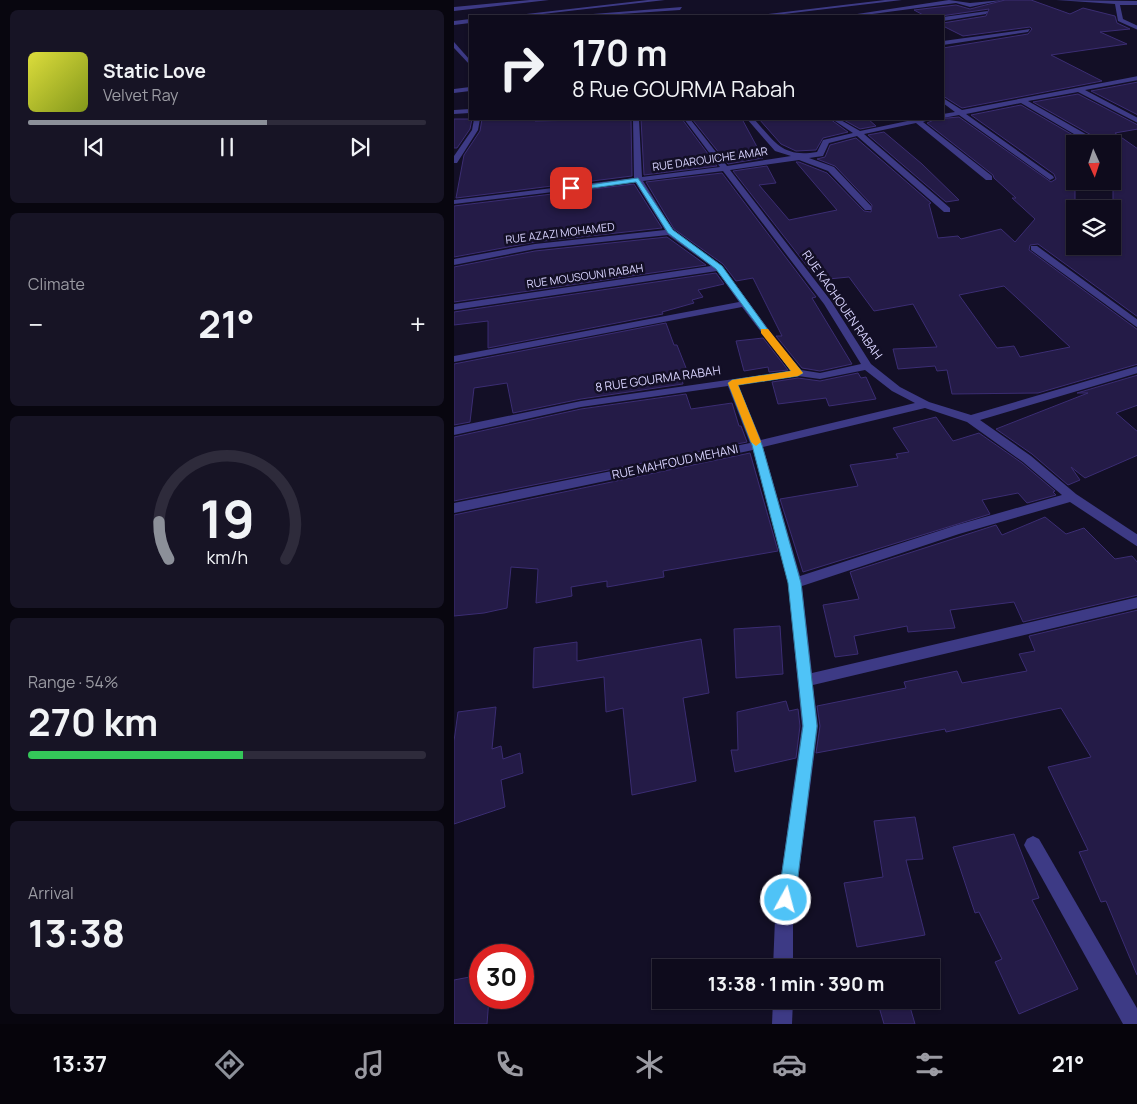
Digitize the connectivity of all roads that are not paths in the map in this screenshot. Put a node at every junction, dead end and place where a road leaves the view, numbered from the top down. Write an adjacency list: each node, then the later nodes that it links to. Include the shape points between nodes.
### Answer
1 (546, 0): 11 (street)
2 (662, 0): 12 (street)
3 (899, 0): 18 (street)
4 (1000, 0): 9 (street)
5 (1059, 0): 7 (street)
6 (954, 1): 9 (street); 19 (street)
7 (1117, 3): 8 (street); 23 (street, via 1120,20)
8 (1137, 3)
9 (970, 5): 14 (street)
10 (680, 8): 17 (street)
11 (454, 9)
12 (565, 10): 15 (street); 16 (street)
13 (986, 12): 14 (street)
14 (978, 13): 20 (street)
15 (521, 15)
16 (568, 15)
17 (604, 15)
18 (764, 15)
19 (854, 15)
20 (944, 19)
21 (469, 21): 22 (street)
22 (454, 23)
23 (1137, 29)
24 (1028, 30): 26 (street)
25 (454, 44): 27 (street)
26 (944, 44)
27 (467, 58)
28 (1137, 78): 30 (street)
29 (469, 89): 31 (street)
30 (1080, 90): 33 (street); 44 (street)
31 (454, 91)
32 (944, 101): 36 (street)
33 (1022, 101): 36 (street); 48 (street)
34 (469, 111): 35 (street)
35 (454, 112)
36 (962, 113): 37 (street); 54 (street)
37 (944, 116)
38 (477, 120): 49 (street, via 475,130)
39 (636, 120): 55 (street)
40 (688, 120): 52 (street, RUE KACHOUEN RABAH)
41 (751, 120): 50 (street, via 778,149)
42 (837, 120): 47 (street)
43 (924, 120): 46 (street, RUE DAROUICHE AMAR)
44 (1137, 120)
45 (902, 121): 46 (street, RUE DAROUICHE AMAR); 47 (street, RUE DAROUICHE AMAR)
46 (918, 121): 53 (street)
47 (858, 133): 50 (street, RUE DAROUICHE AMAR, via 826,142 820,154); 58 (street)
48 (1081, 135)
49 (457, 153): 51 (street)
50 (799, 157): 52 (street, RUE DAROUICHE AMAR); 57 (street, via 831,169)
51 (454, 161)
52 (725, 169): 55 (street, RUE DAROUICHE AMAR); 67 (street, RUE KACHOUEN RABAH, via 828,303)
53 (989, 178)
54 (1050, 178)
55 (638, 180): 56 (street, RUE DAROUICHE AMAR); 59 (street)
56 (454, 202)
57 (868, 208)
58 (947, 210)
59 (670, 232): 61 (street, RUE AZAZI MOHAMED, via 568,242 484,254); 62 (street)
60 (1034, 248): 65 (street)
61 (454, 262)
62 (719, 268): 63 (street); 64 (street, RUE MOUSOUNI RABAH)
63 (745, 304): 66 (street); 69 (street)
64 (454, 307)
65 (1137, 325)
66 (454, 359)
67 (867, 366): 69 (street, 8 RUE GOURMA RABAH, via 820,376); 71 (street, RUE KACHOUEN RABAH, via 896,389)
68 (1137, 369): 72 (street)
69 (798, 373): 70 (street, 8 RUE GOURMA RABAH)
70 (732, 383): 73 (street, 8 RUE GOURMA RABAH, via 581,404); 74 (street)
71 (925, 404): 72 (street, RUE KACHOUEN RABAH); 74 (street, RUE MAHFOUD MEHANI)
72 (971, 419): 75 (street, RUE KACHOUEN RABAH, via 1027,459)
73 (454, 431)
74 (757, 445): 76 (street, RUE MAHFOUD MEHANI); 78 (street)
75 (1072, 497): 77 (street, RUE KACHOUEN RABAH); 78 (street)
76 (454, 508)
77 (1137, 542)
78 (795, 583): 80 (street)
79 (1137, 602): 80 (street)
80 (804, 681): 82 (street, via 810,726 784,920)
81 (1033, 845): 85 (street)
82 (783, 959)
83 (783, 1009): 84 (street)
84 (782, 1024)
85 (1134, 1024)

